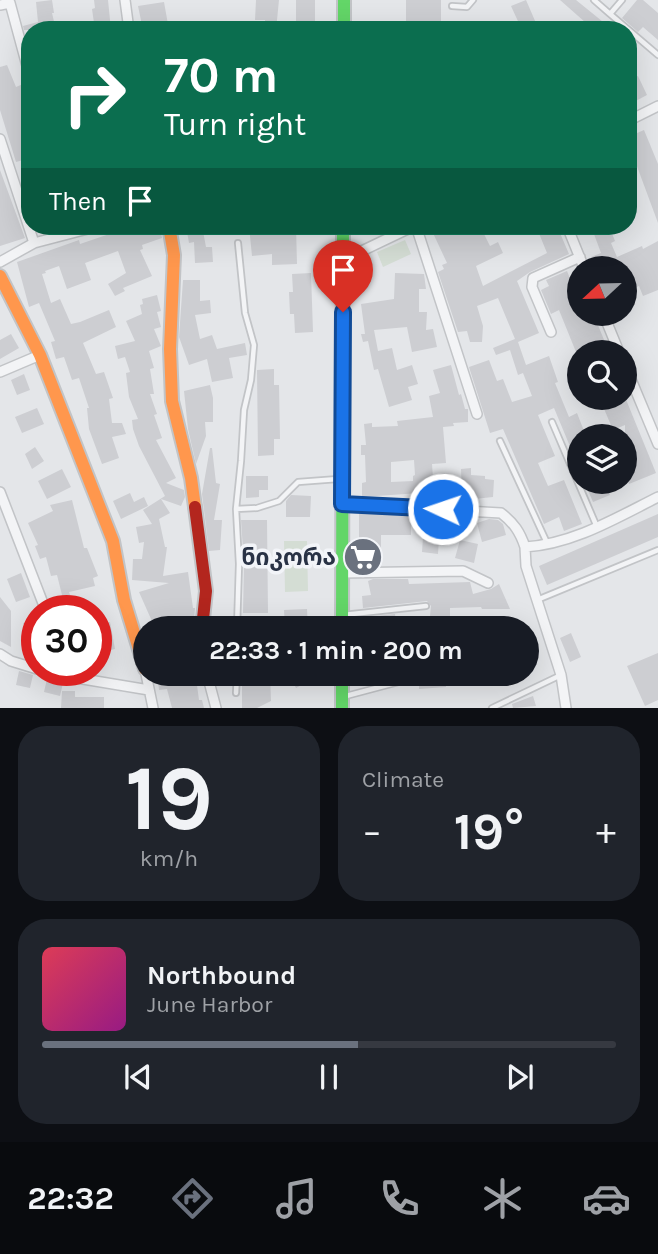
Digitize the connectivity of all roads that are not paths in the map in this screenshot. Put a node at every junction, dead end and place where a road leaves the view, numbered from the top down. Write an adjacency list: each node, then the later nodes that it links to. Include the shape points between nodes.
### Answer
1 (125, 0): 9 (street)
2 (344, 0): 10 (street)
3 (473, 0): 7 (lane, via 467,7)
4 (594, 0): 8 (lane)
5 (622, 0): 8 (lane)
6 (0, 5): 13 (street, via 10,4)
7 (452, 6)
8 (610, 14): 11 (lane)
9 (128, 21)
10 (344, 21)
11 (618, 21)
12 (637, 37): 14 (lane)
13 (21, 44)
14 (658, 55)
15 (658, 106): 16 (street)
16 (637, 116)
17 (0, 139): 18 (street)
18 (21, 203)
19 (31, 235): 26 (street)
20 (65, 235): 26 (street)
21 (171, 235): 55 (street, via 172,401 191,478 206,591)
22 (343, 235): 29 (street)
23 (396, 235): 29 (street)
24 (418, 235): 37 (street)
25 (571, 235): 28 (street)
26 (34, 243): 30 (street)
27 (238, 243): 45 (lane, via 245,313 254,345)
28 (580, 256)
29 (343, 260): 41 (street)
30 (0, 262)
31 (567, 263): 33 (street, via 533,278 532,287)
32 (0, 276): 34 (street)
33 (551, 332)
34 (40, 355): 35 (street); 59 (street, via 113,541)
35 (0, 372)
36 (637, 394): 40 (street)
37 (477, 414)
38 (552, 422): 46 (lane)
39 (500, 441): 47 (lane)
40 (658, 444)
41 (342, 479): 44 (street); 45 (lane, via 298,482 279,501)
42 (0, 492): 52 (street)
43 (658, 497): 46 (street)
44 (342, 504): 48 (street, via 501,513 512,521); 50 (street)
45 (236, 509): 56 (lane)
46 (597, 527): 47 (street)
47 (548, 545): 48 (street)
48 (525, 547): 53 (street)
49 (658, 550): 53 (lane)
50 (342, 573): 51 (street, via 463,571); 57 (street)
51 (488, 583)
52 (41, 595)
53 (536, 601): 62 (street)
54 (426, 606): 58 (lane)
55 (203, 616)
56 (237, 616)
57 (342, 616)
58 (374, 616)
59 (133, 626)
60 (0, 654): 61 (street)
61 (21, 664)
62 (561, 675): 73 (lane); 74 (street)
63 (112, 683): 68 (street)
64 (148, 686): 68 (street)
65 (210, 686): 72 (street)
66 (236, 686): 69 (lane)
67 (393, 686): 70 (lane)
68 (149, 690): 71 (street)
69 (236, 693)
70 (342, 703)
71 (153, 708)
72 (216, 708)
73 (492, 708)
74 (566, 708)

